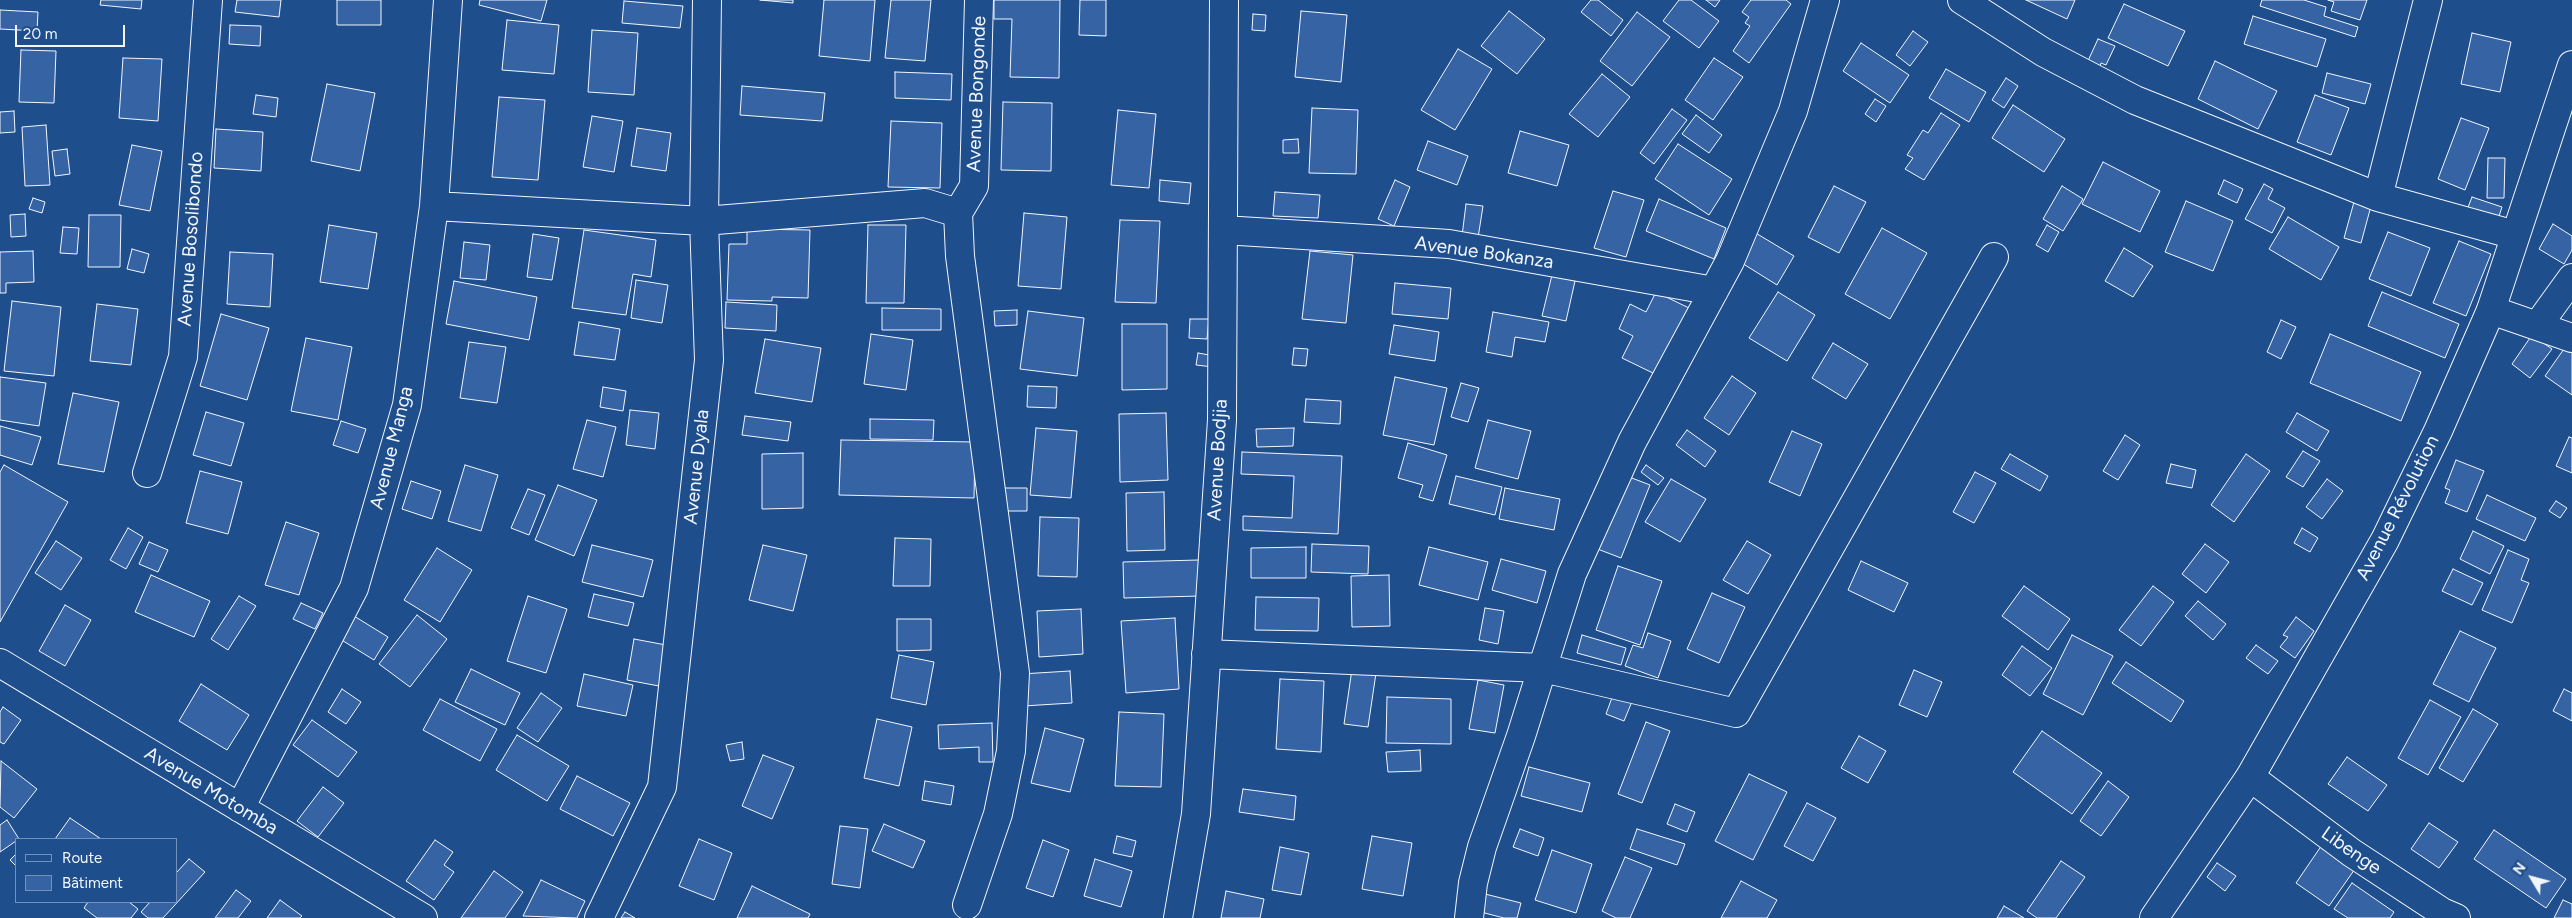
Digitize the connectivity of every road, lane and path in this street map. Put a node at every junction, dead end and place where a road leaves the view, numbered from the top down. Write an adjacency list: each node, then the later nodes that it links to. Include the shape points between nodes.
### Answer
1 (208, 0): 22 (street, Avenue Bosolibondo, via 183,357)
2 (448, 0): 11 (street, Avenue Manga)
3 (707, 0): 13 (street, Avenue Dyala)
4 (980, 0): 12 (street, Avenue Bongonde, via 974,186)
5 (1224, 0): 14 (street, Avenue Bodjia)
6 (1826, 0): 18 (street, via 1793,111 1730,261)
7 (1962, 0): 10 (street, via 2043,52 2135,100)
8 (2428, 0): 10 (street)
9 (2572, 64): 15 (street, Avenue Révolution)
10 (2378, 197): 15 (street)
11 (434, 206): 13 (street); 27 (street, Avenue Manga, via 407,405 354,588)
12 (958, 213): 13 (street, via 924,203); 28 (street, via 960,256 1015,673 1011,751 998,814)
13 (704, 221): 30 (street, Avenue Dyala, via 709,360 662,787)
14 (1223, 230): 18 (street, Avenue Bokanza, via 1449,244); 23 (street, Avenue Bodjia, via 1222,420)
15 (2515, 236): 19 (street, Avenue Révolution)
16 (1994, 257): 25 (street, via 1736,713)
17 (2572, 278): 20 (street)
18 (1714, 291): 25 (street, via 1632,442 1576,565)
19 (2491, 310): 20 (street); 26 (street, Avenue Révolution, via 2438,431 2385,540)
20 (2538, 325): 21 (street)
21 (2572, 338)
22 (146, 473)
23 (1206, 654): 25 (street); 31 (street, Avenue Bodjia, via 1196,814)
24 (0, 662): 27 (street, Avenue Motomba)
25 (1543, 668): 32 (street, via 1482,847)
26 (2250, 777): 33 (street, Avenue Révolution); 34 (street, Libenge, via 2352,853)
27 (240, 808): 29 (street, Avenue Motomba)
28 (967, 905)
29 (423, 918)
30 (599, 918)
31 (1178, 918)
32 (1469, 918)
33 (2154, 918)
34 (2456, 918)

